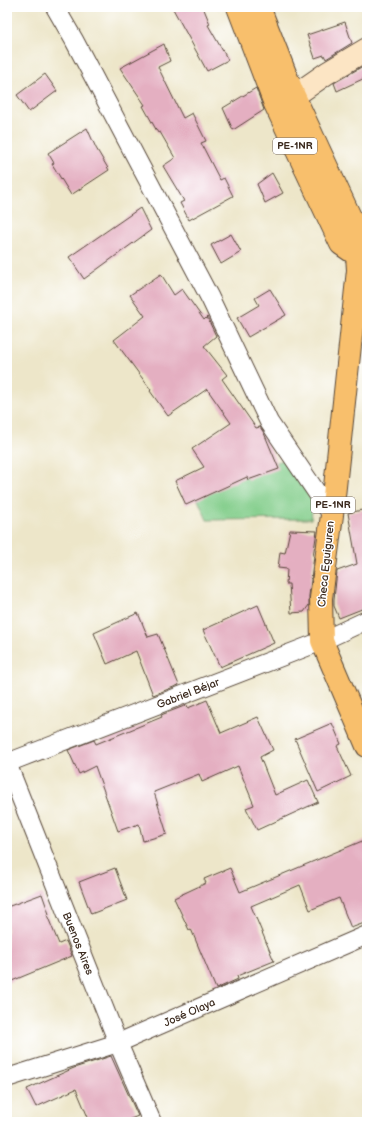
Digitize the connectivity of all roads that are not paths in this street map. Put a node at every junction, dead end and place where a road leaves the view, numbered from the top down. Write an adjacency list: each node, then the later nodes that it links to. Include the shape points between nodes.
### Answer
1 (55, 7): 7 (street, via 210,298 269,422)
2 (238, 7): 5 (main road, PE-1NR)
3 (259, 7): 5 (main road, PE-1NR)
4 (367, 49): 5 (street)
5 (284, 100): 6 (main road, PE-1NR, via 341,244)
6 (362, 254): 7 (main road, Checa Eguiguren / PE-1NR, via 358,270)
7 (332, 515): 9 (main road, Checa Eguiguren / PE-1NR, via 321,598)
8 (367, 620): 9 (street, Gabriel Béjar)
9 (322, 641): 10 (main road, Checa Eguiguren / PE-1NR); 11 (street, Gabriel Béjar)
10 (367, 746)
11 (7, 763): 13 (street, Buenos Aires)
12 (367, 935): 13 (street, José Olaya)
13 (118, 1043): 14 (street, José Olaya); 15 (street, Buenos Aires)
14 (7, 1078)
15 (152, 1122)

